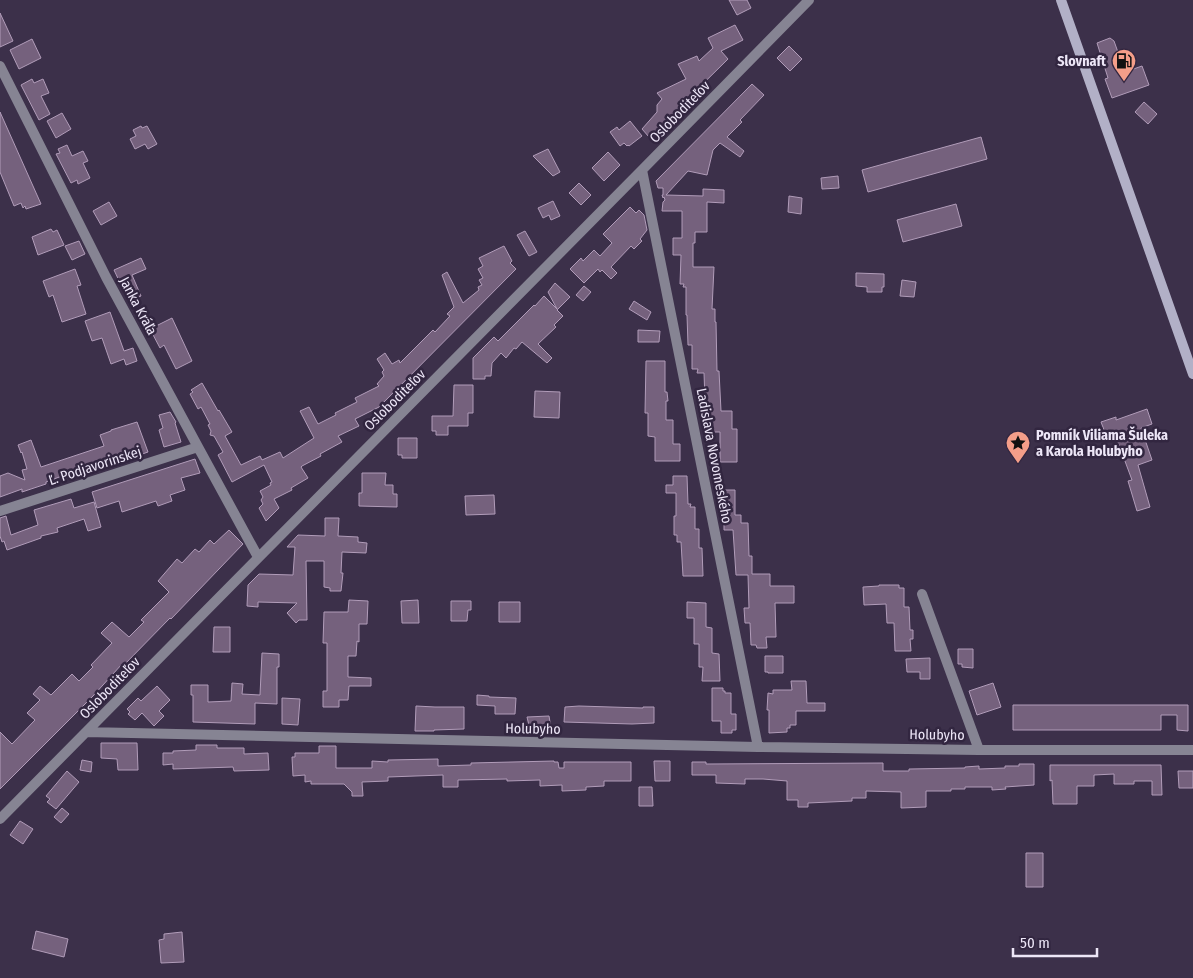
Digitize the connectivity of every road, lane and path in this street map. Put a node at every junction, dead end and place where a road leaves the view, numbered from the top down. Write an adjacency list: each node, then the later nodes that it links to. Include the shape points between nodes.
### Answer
1 (809, 0): 4 (street, Osloboditeľov)
2 (1061, 0): 5 (main road)
3 (0, 66): 6 (street, Janka Kráľa, via 106,277)
4 (642, 170): 8 (street, Osloboditeľov); 11 (street, Ladislava Novomeského)
5 (1193, 374)
6 (198, 447): 7 (street, Ľ. Podjavorinskej); 8 (street, Janka Kráľa)
7 (0, 511)
8 (258, 557): 10 (street, Osloboditeľov)
9 (922, 594): 12 (street, Holubyho)
10 (86, 732): 11 (street, Holubyho); 14 (street, Osloboditeľov)
11 (758, 748): 12 (street, Holubyho)
12 (979, 750): 13 (street, Holubyho)
13 (1193, 750)
14 (0, 819)

